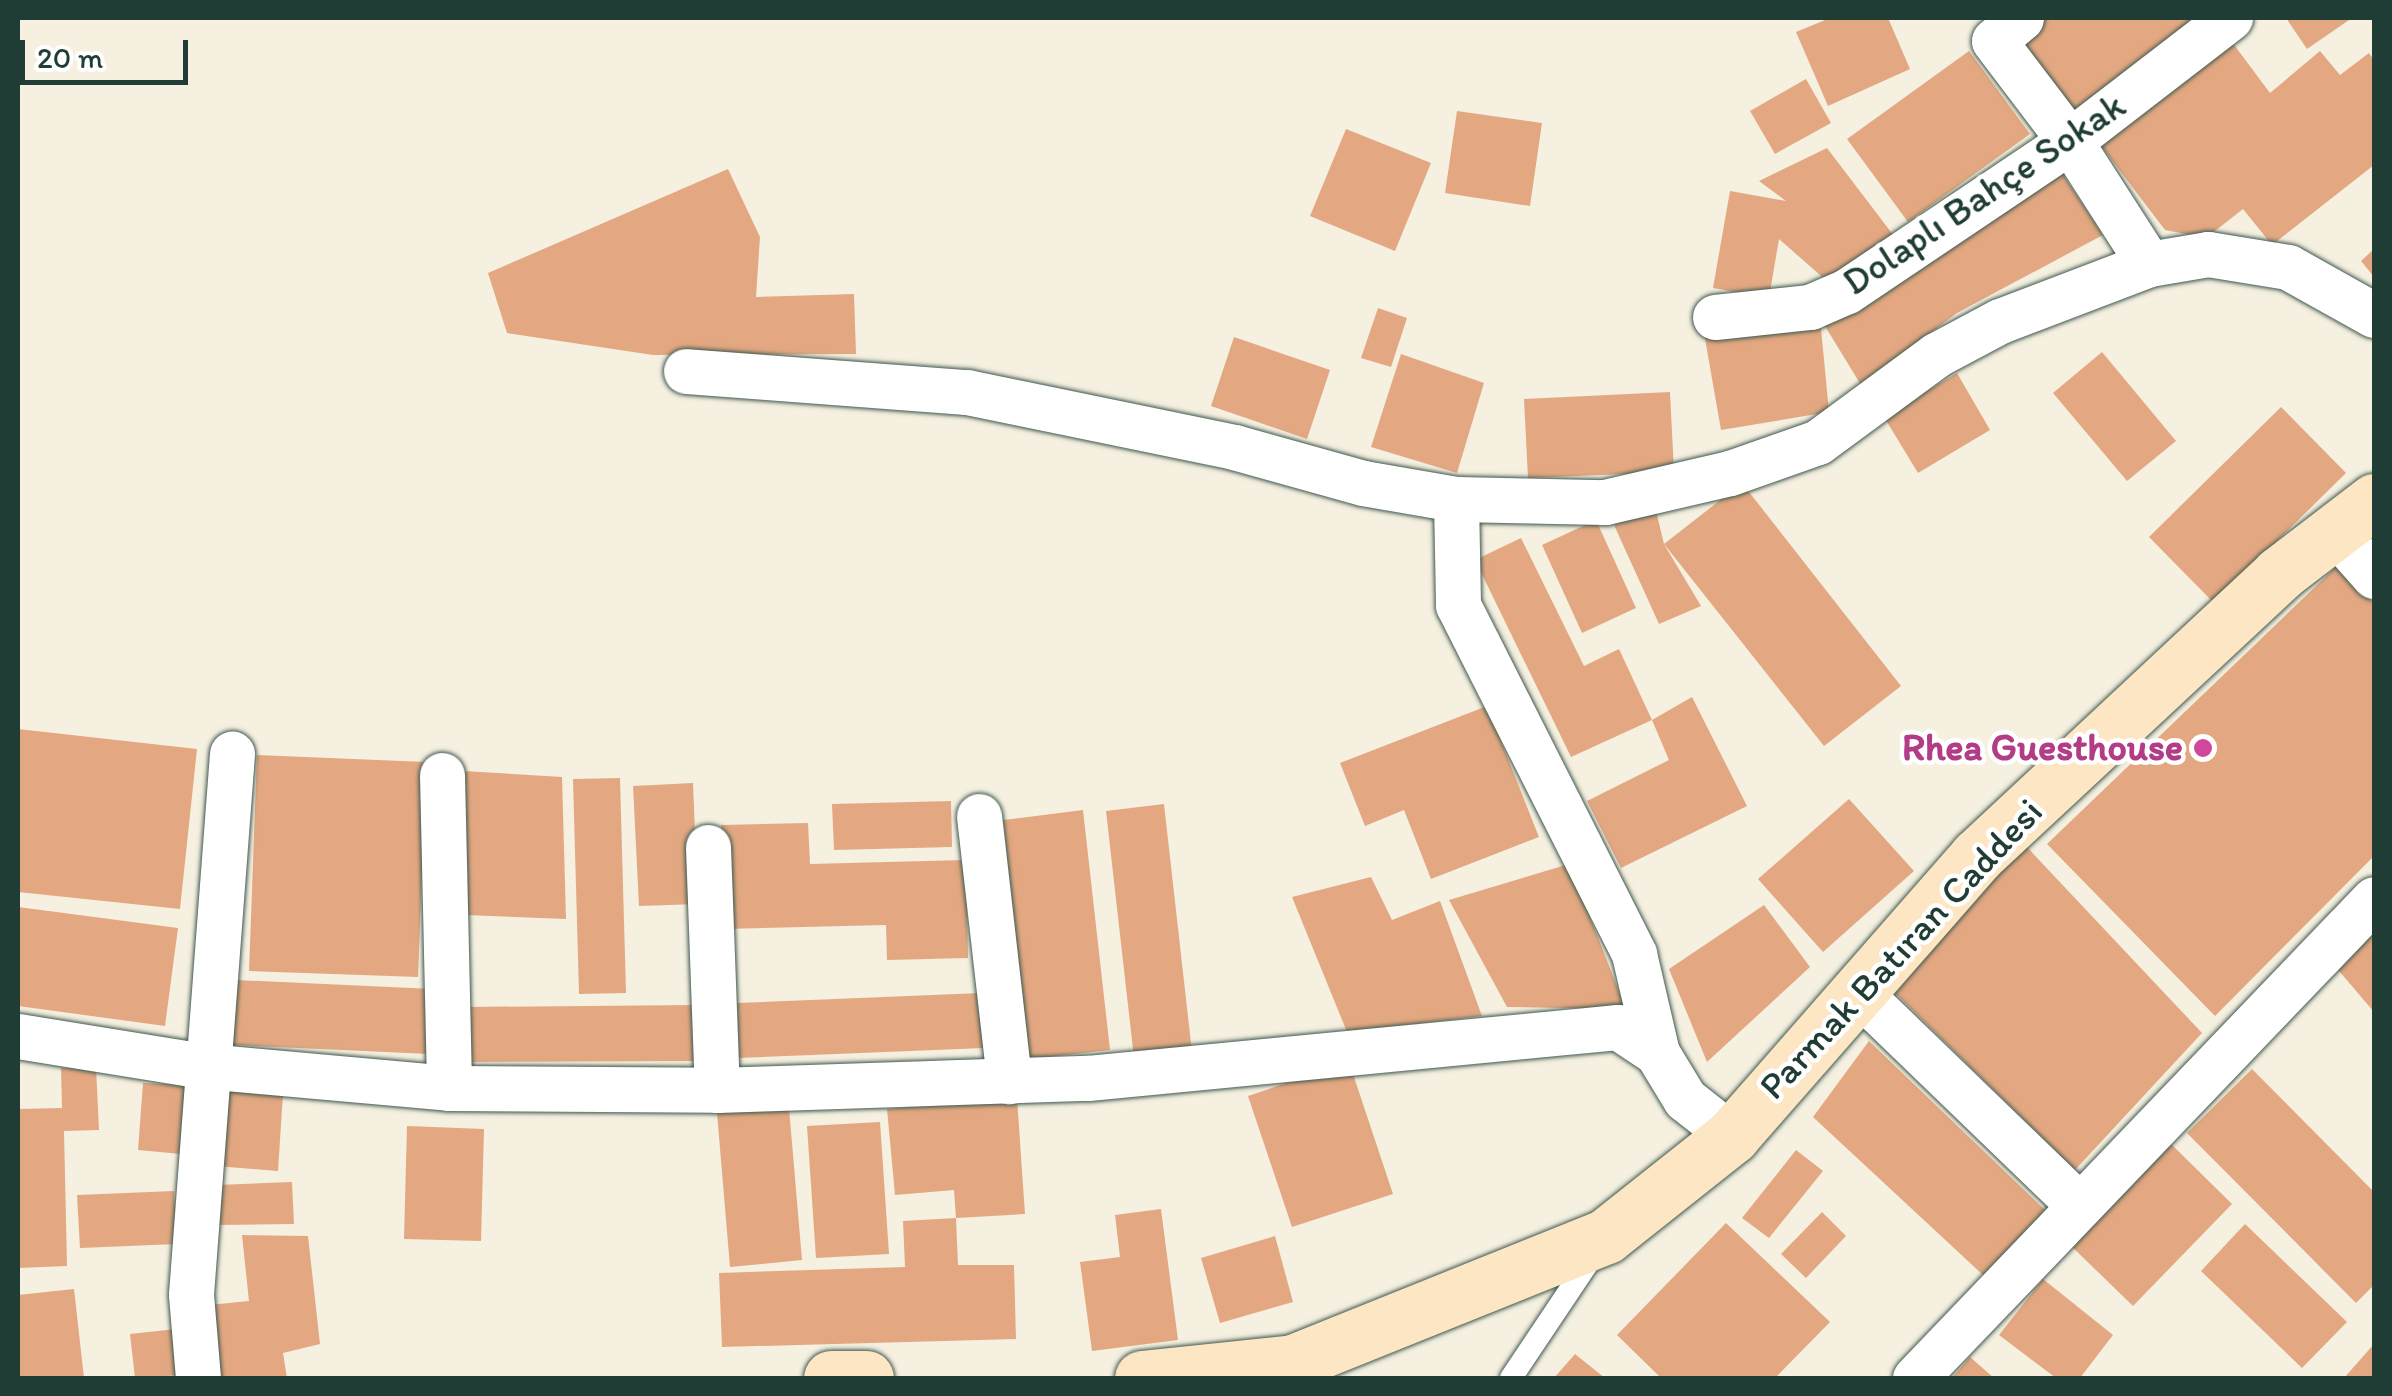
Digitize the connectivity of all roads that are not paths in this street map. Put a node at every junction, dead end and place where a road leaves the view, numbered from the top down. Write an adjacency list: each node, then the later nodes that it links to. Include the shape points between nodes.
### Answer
1 (2020, 18): 3 (street, via 1994,40)
2 (2230, 18): 3 (street, Dolaplı Bahçe Sokak)
3 (2070, 140): 4 (street); 6 (street, Dolaplı Bahçe Sokak, via 1847,291 1810,307)
4 (2149, 264): 5 (street, via 2208,254 2288,267); 8 (street, via 2000,321 1936,355 1818,442 1730,473 1605,502)
5 (2374, 316)
6 (1715, 317)
7 (686, 371): 8 (street, via 966,392)
8 (1456, 499): 18 (street, via 1458,605 1634,954)
9 (2355, 517): 10 (street); 16 (main road, Parmak Batıran Caddesi, via 2279,574 1977,856)
10 (2374, 576)
11 (232, 754): 19 (street)
12 (442, 775): 21 (street)
13 (979, 816): 20 (street)
14 (708, 847): 22 (street)
15 (2374, 899): 24 (street)
16 (1855, 989): 23 (main road, Parmak Batıran Caddesi); 24 (street)
17 (18, 1036): 19 (street)
18 (1656, 1053): 20 (street, via 1618,1027); 23 (street, via 1685,1099)
19 (204, 1066): 21 (street); 26 (street, via 190,1294)
20 (1009, 1080): 22 (street)
21 (448, 1088): 22 (street)
22 (717, 1090)
23 (1732, 1136): 25 (main road, Parmak Batıran Caddesi)
24 (2078, 1204): 31 (street)
25 (1606, 1236): 29 (main road, Parmak Batıran Caddesi, via 1293,1362); 30 (lane)
26 (198, 1378)
27 (832, 1378): 28 (main road)
28 (866, 1378)
29 (1142, 1378)
30 (1511, 1378)
31 (1915, 1378)

